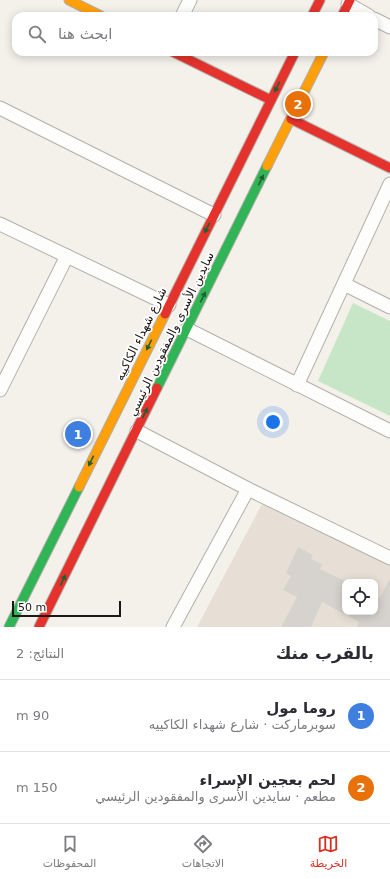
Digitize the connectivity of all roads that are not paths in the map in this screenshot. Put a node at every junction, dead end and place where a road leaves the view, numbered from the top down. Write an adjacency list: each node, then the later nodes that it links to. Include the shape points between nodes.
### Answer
1 (69, 0): 5 (main road)
2 (190, 0): 6 (street)
3 (320, 0): 7 (main road)
4 (347, 7): 8 (street)
5 (93, 12)
6 (184, 12)
7 (314, 12)
8 (359, 12)
9 (378, 21): 10 (street)
10 (390, 27)
11 (182, 56): 14 (main road)
12 (292, 56): 14 (main road, شارع شهداء الكاكييه, one-way to 14)
13 (322, 56): 16 (main road, سايدين الأسرى والمفقودين الرئيسي)
14 (271, 100): 19 (main road, شارع شهداء الكاكييه)
15 (0, 108): 19 (street)
16 (291, 119): 17 (main road); 25 (main road, سايدين الأسرى والمفقودين الرئيسي, one-way to 16, via 211,274)
17 (390, 168)
18 (390, 184): 22 (street)
19 (214, 215): 23 (main road, شارع شهداء الكاكييه, one-way to 23, via 192,266)
20 (0, 224): 21 (street)
21 (67, 256): 23 (street); 27 (street)
22 (344, 284): 24 (street); 26 (street)
23 (169, 305): 32 (main road, شارع شهداء الكاكييه, one-way to 32)
24 (390, 307)
25 (187, 329): 26 (street); 28 (main road, سايدين الأسرى والمفقودين الرئيسي, one-way to 25)
26 (297, 385): 29 (street)
27 (0, 390)
28 (137, 431): 30 (street); 33 (main road, سايدين الأسرى والمفقودين الرئيسي, one-way to 28)
29 (390, 431)
30 (248, 489): 31 (street); 34 (street)
31 (390, 558)
32 (9, 627)
33 (39, 627)
34 (173, 627)

